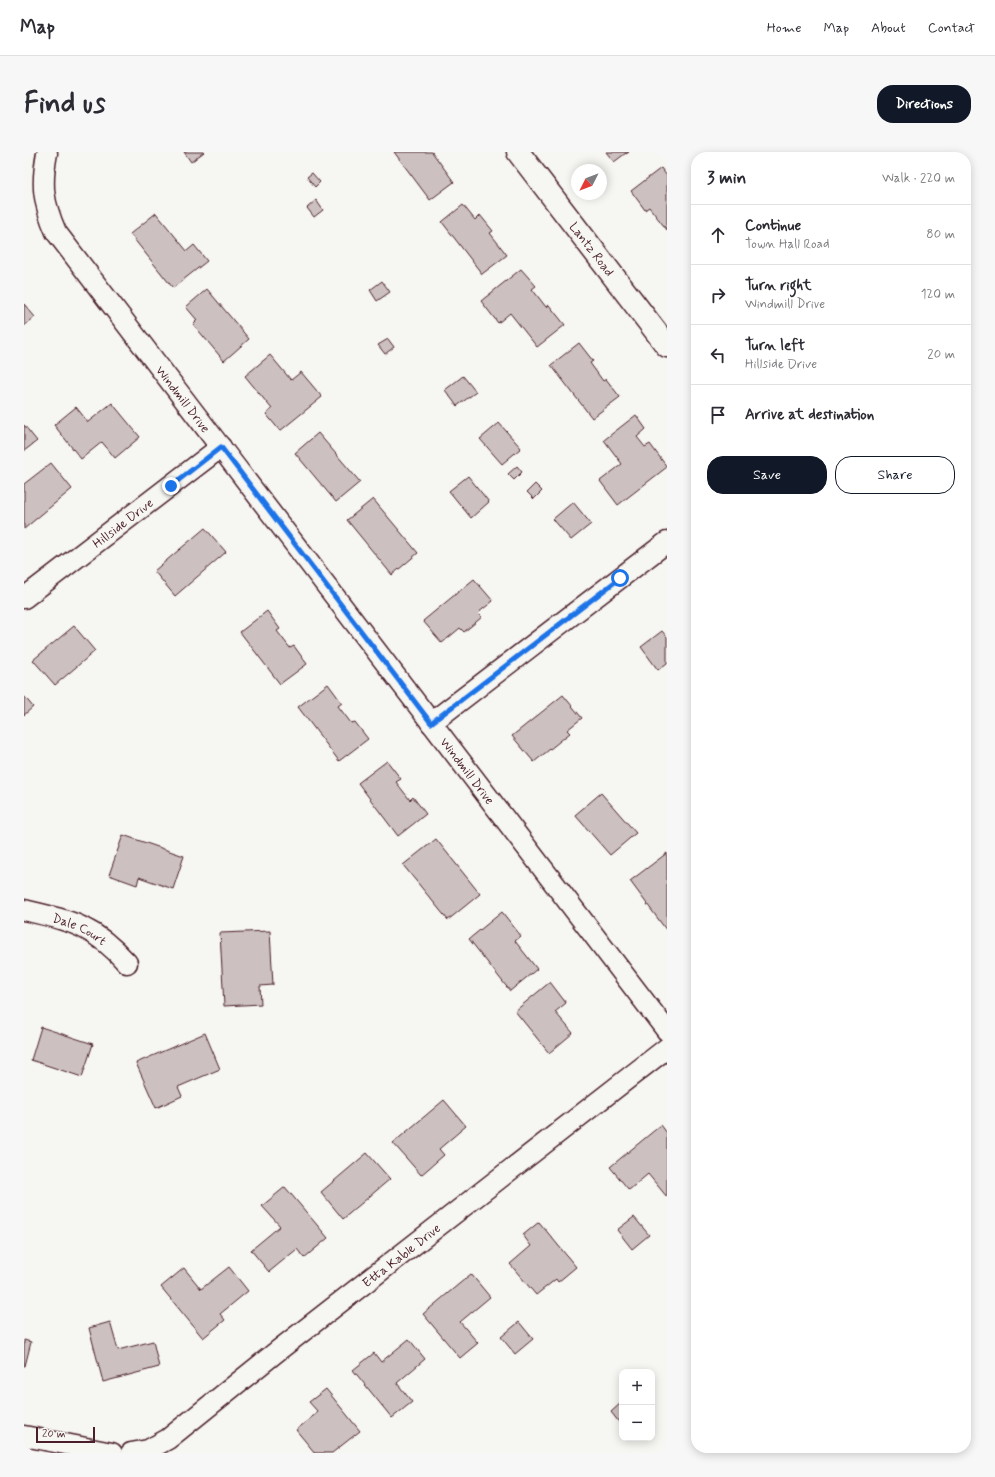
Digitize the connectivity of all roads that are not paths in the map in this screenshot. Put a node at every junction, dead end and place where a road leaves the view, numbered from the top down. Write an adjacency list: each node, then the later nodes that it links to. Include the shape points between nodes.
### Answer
1 (518, 152): 3 (street, Lantz Road)
2 (46, 153): 4 (street, Windmill Drive, via 43,194 56,232)
3 (667, 346)
4 (221, 447): 6 (street, Hillside Drive); 7 (street, Windmill Drive)
5 (667, 542): 7 (street)
6 (24, 598)
7 (431, 723): 10 (street, Windmill Drive)
8 (24, 910): 9 (street, Dale Court, via 81,926 114,948)
9 (127, 963)
10 (667, 1031)
11 (667, 1048): 14 (street, Etta Kable Drive, via 168,1439 148,1450)
12 (24, 1436): 13 (street)
13 (112, 1453)
14 (131, 1453)

